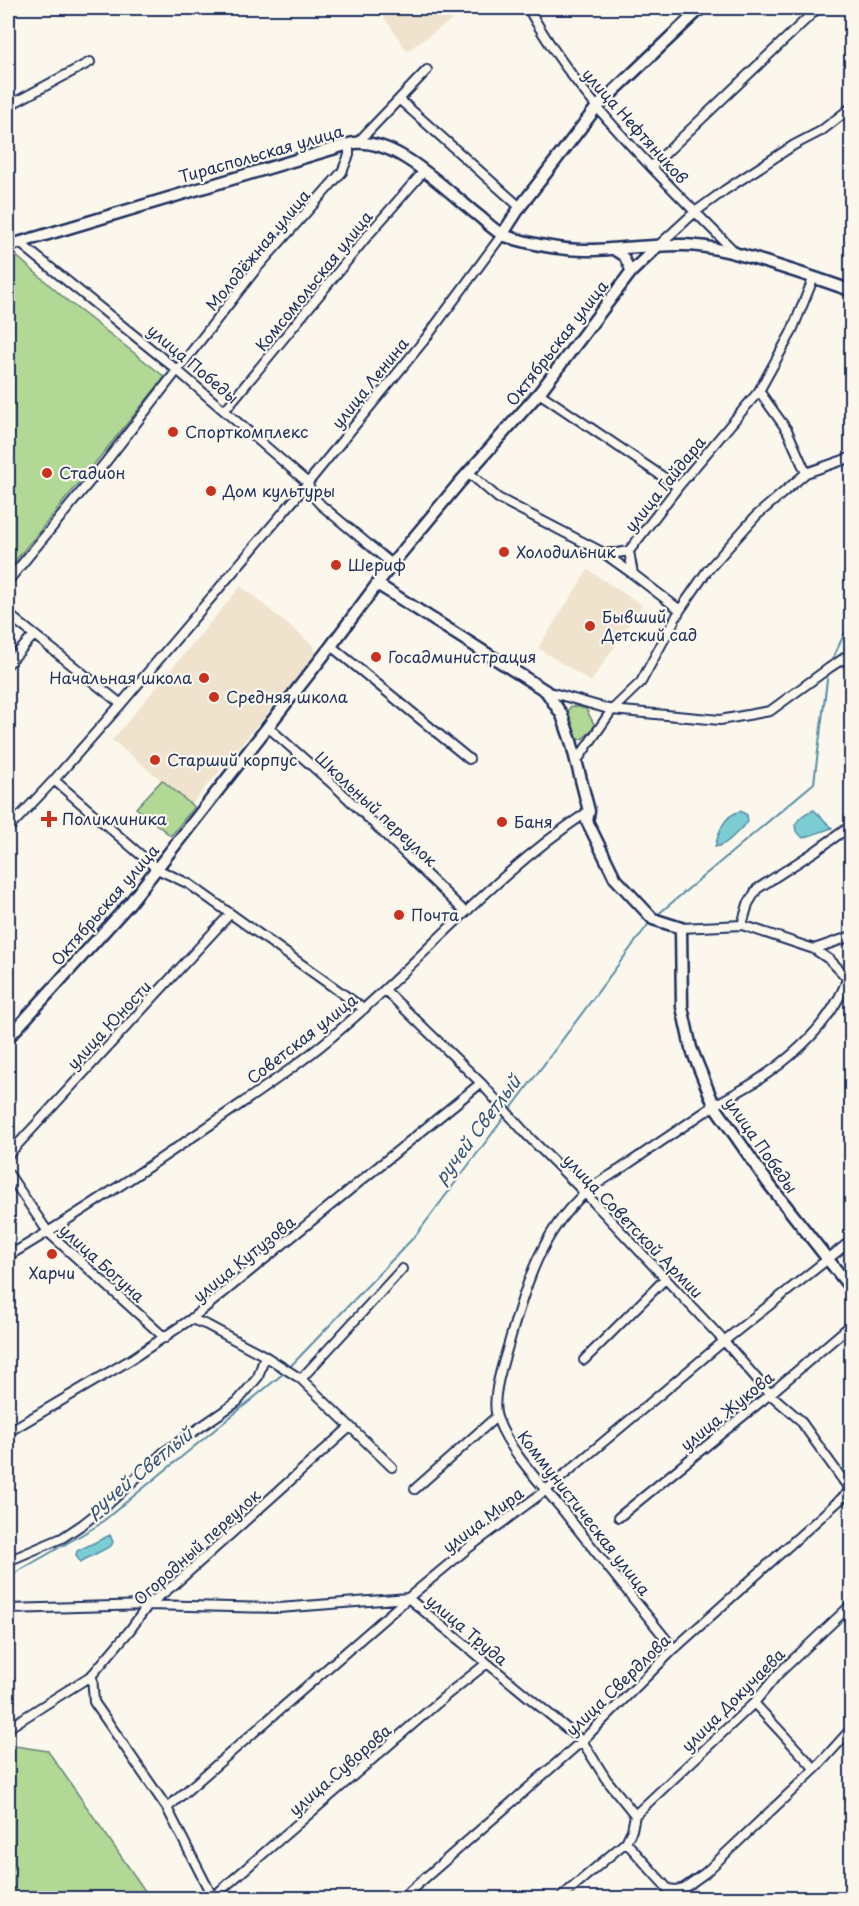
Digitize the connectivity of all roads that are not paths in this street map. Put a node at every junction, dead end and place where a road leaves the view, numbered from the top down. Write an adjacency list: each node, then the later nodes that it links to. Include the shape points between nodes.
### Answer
1 (528, 8): 9 (street, улица Нефтяников)
2 (701, 8): 9 (street, улица Ленина)
3 (819, 8): 11 (street)
4 (90, 62): 7 (street)
5 (427, 70): 6 (street)
6 (400, 100): 10 (street); 13 (street)
7 (8, 106)
8 (852, 107): 14 (street, Октябрьская улица)
9 (596, 108): 11 (street, улица Нефтяников); 13 (street, улица Ленина)
10 (353, 143): 12 (street, Тираспольская улица, via 386,148); 16 (street, Тираспольская улица); 23 (street, Молодёжная улица, via 342,172 256,269)
11 (651, 167): 14 (street, улица Нефтяников)
12 (424, 171): 15 (street, Тираспольская улица); 26 (street, Комсомольская улица)
13 (520, 207): 15 (street, улица Ленина)
14 (695, 212): 17 (street, Октябрьская улица); 19 (street, улица Нефтяников)
15 (502, 235): 18 (street, Тираспольская улица, via 561,249); 30 (street, улица Ленина, via 426,338)
16 (12, 243): 23 (street, улица Победы)
17 (657, 247): 18 (street, Тираспольская улица); 19 (street, Тираспольская улица, via 685,245); 20 (street, Октябрьская улица)
18 (609, 249): 20 (street, via 624,257)
19 (735, 252): 21 (street, Тираспольская улица)
20 (631, 272): 25 (street, Октябрьская улица)
21 (814, 277): 22 (street, Тираспольская улица); 24 (street, улица Гайдара, via 791,333)
22 (852, 291)
23 (177, 370): 26 (street, улица Победы); 36 (street, Молодёжная улица)
24 (759, 392): 29 (street, via 787,430); 31 (street, улица Гайдара)
25 (538, 393): 28 (street, Октябрьская улица); 31 (street)
26 (225, 410): 30 (street, улица Победы)
27 (852, 457): 29 (street)
28 (468, 472): 33 (street, via 498,498); 34 (street, Октябрьская улица)
29 (806, 473): 38 (street, via 756,516 707,571)
30 (308, 483): 34 (street, улица Победы, via 311,494 321,505); 46 (street, улица Ленина)
31 (678, 487): 32 (street, улица Гайдара)
32 (629, 550): 33 (street, улица Гайдара); 35 (street)
33 (604, 553): 35 (street)
34 (392, 564): 37 (street, Октябрьская улица)
35 (633, 574): 38 (street)
36 (8, 581)
37 (377, 584): 41 (street, Октябрьская улица); 45 (street)
38 (680, 610): 47 (street, via 641,682)
39 (8, 614): 40 (street)
40 (34, 635): 43 (street); 46 (street)
41 (331, 646): 48 (street, Октябрьская улица); 49 (street)
42 (848, 655): 44 (street); 47 (street, via 770,711 720,720)
43 (8, 664)
44 (852, 670)
45 (546, 691): 47 (street); 50 (street, via 562,715)
46 (121, 704): 51 (street, улица Ленина)
47 (612, 710): 50 (street)
48 (268, 727): 55 (street, Октябрьская улица); 56 (street, Школьный переулок)
49 (469, 759)
50 (576, 762): 52 (street)
51 (54, 780): 54 (street, улица Ленина); 55 (street)
52 (589, 811): 56 (street, Советская улица, via 550,838); 59 (street, via 586,821 615,878 653,919)
53 (852, 825): 58 (street, via 757,889)
54 (8, 829)
55 (157, 869): 57 (street, via 189,884); 66 (street, Октябрьская улица)
56 (465, 912): 64 (street, Советская улица)
57 (230, 914): 65 (street); 69 (street, улица Юности)
58 (742, 925): 59 (street); 61 (street)
59 (681, 928): 68 (street, улица Победы, via 682,1007 691,1048)
60 (852, 936): 61 (street)
61 (814, 949): 63 (street)
62 (852, 962): 63 (street)
63 (850, 980): 68 (street, via 816,1031 793,1054)
64 (385, 990): 65 (street, Советская улица); 67 (street, улица Советской Армии)
65 (364, 1009): 72 (street, Советская улица, via 291,1069)
66 (8, 1038)
67 (481, 1083): 71 (street, улица Советской Армии); 79 (street, улица Кутузова)
68 (714, 1105): 71 (street); 75 (street, улица Победы)
69 (8, 1155)
70 (8, 1173): 72 (street, улица Богуна)
71 (585, 1193): 77 (street, улица Советской Армии); 87 (street, via 546,1241 529,1276 500,1376)
72 (48, 1232): 74 (street, Советская улица); 81 (street, улица Богуна)
73 (852, 1240): 75 (street, улица Мира)
74 (8, 1256)
75 (828, 1260): 78 (street, улица Победы); 82 (street, улица Мира)
76 (402, 1269): 85 (street)
77 (665, 1279): 82 (street, улица Советской Армии); 84 (street)
78 (852, 1290)
79 (191, 1319): 81 (street, улица Кутузова); 83 (street)
80 (852, 1324): 86 (street, улица Жукова)
81 (165, 1338): 89 (street, улица Кутузова)
82 (724, 1341): 86 (street, улица Советской Армии); 93 (street, улица Мира)
83 (265, 1356): 85 (street); 95 (street, via 258,1377 237,1402 164,1452 83,1524 62,1538)
84 (584, 1360)
85 (301, 1379): 88 (street)
86 (770, 1394): 92 (street, улица Советской Армии, via 800,1420); 94 (street, улица Жукова)
87 (496, 1417): 91 (street); 93 (street, Коммунистическая улица)
88 (350, 1427): 90 (street); 98 (street, Огородный переулок)
89 (8, 1432)
90 (392, 1467)
91 (415, 1489)
92 (851, 1489): 100 (street, улица Свердлова)
93 (546, 1490): 96 (street, улица Мира, via 467,1548); 100 (street, Коммунистическая улица)
94 (619, 1517)
95 (8, 1561)
96 (408, 1598): 98 (street, улица Труда, via 279,1608); 101 (street, улица Труда); 108 (street, улица Мира)
97 (852, 1604): 103 (street, улица Докучаева, via 778,1674)
98 (148, 1605): 99 (street, улица Труда); 102 (street, Огородный переулок)
99 (8, 1609)
100 (674, 1649): 106 (street, улица Свердлова)
101 (486, 1664): 106 (street, улица Труда); 113 (street, улица Суворова)
102 (92, 1675): 104 (street, Огородный переулок); 108 (street, via 94,1702)
103 (754, 1703): 107 (street); 109 (street, улица Докучаева)
104 (8, 1728)
105 (852, 1728): 107 (street)
106 (582, 1741): 109 (street, улица Труда); 114 (street, улица Свердлова)
107 (815, 1770): 111 (street, via 705,1874)
108 (167, 1808): 113 (street)
109 (635, 1815): 110 (street)
110 (626, 1842): 112 (street); 115 (street)
111 (684, 1888): 112 (street); 117 (street)
112 (668, 1889): 116 (street)
113 (213, 1898)
114 (402, 1899)
115 (560, 1899)
116 (675, 1899)
117 (682, 1899)

